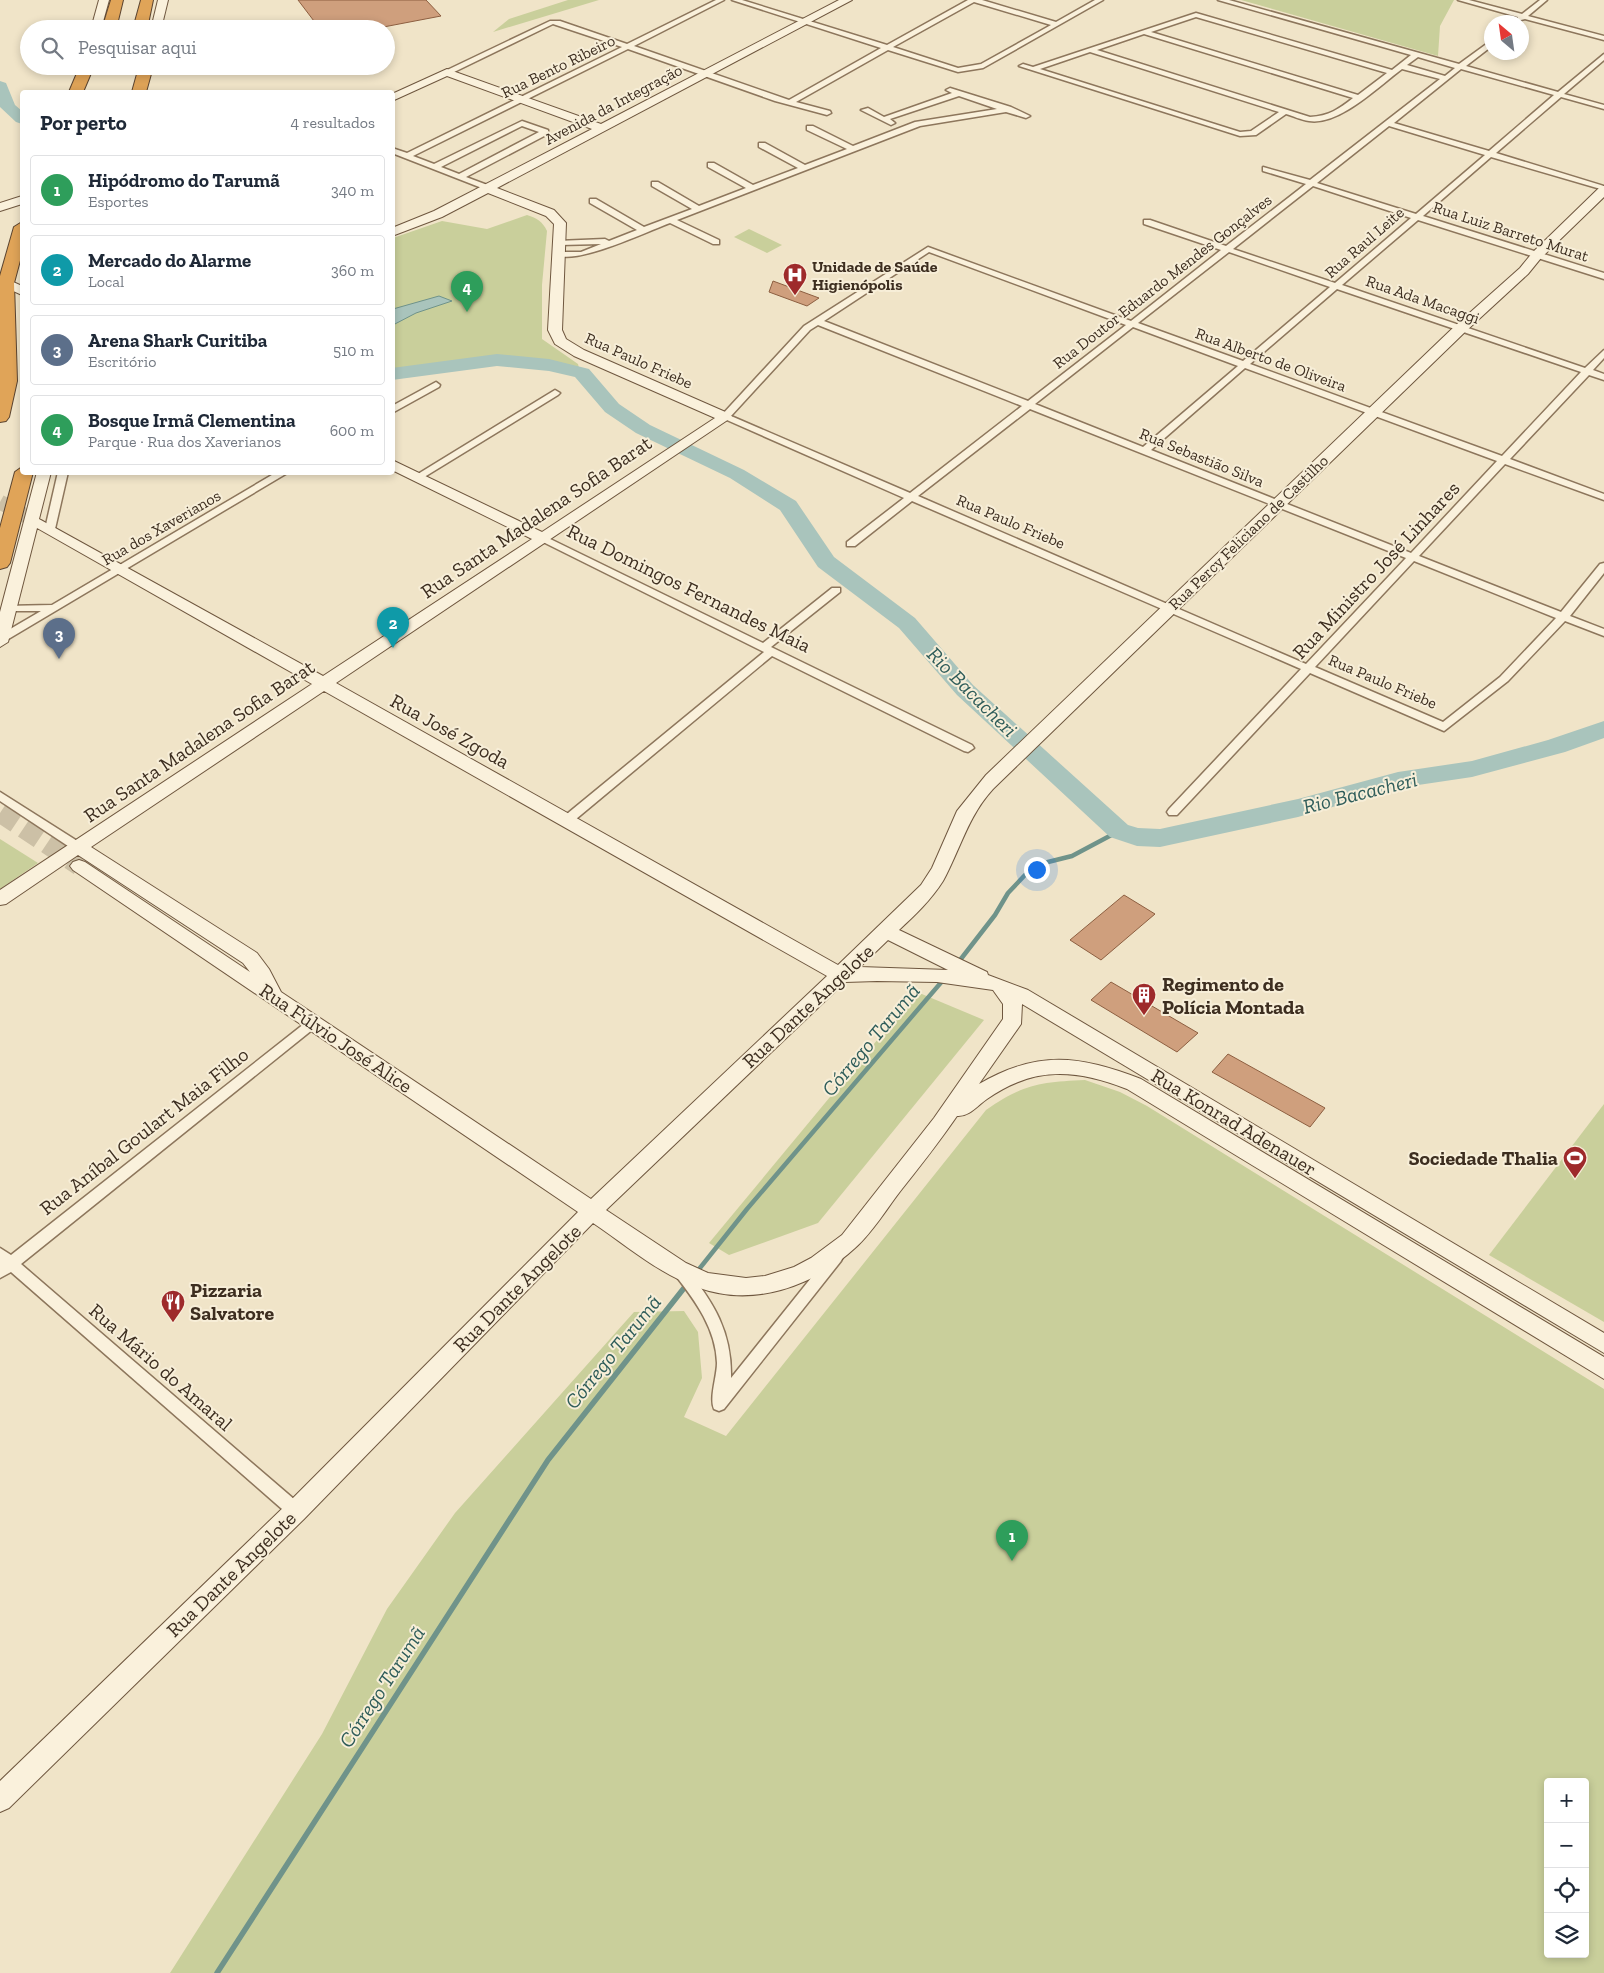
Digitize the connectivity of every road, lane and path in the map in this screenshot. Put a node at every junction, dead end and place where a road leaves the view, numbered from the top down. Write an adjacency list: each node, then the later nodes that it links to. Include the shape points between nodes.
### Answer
1 (104, 0): 16 (main road)
2 (117, 0): 17 (highway)
3 (148, 0): 18 (highway)
4 (163, 0): 19 (main road)
5 (721, 0): 24 (street, Rua Bento Ribeiro)
6 (735, 0): 20 (street)
7 (846, 0): 20 (main road, Avenida da Integração)
8 (974, 0): 21 (street); 25 (street)
9 (1100, 0): 21 (street)
10 (1221, 0): 28 (street)
11 (1461, 0): 13 (street)
12 (1544, 0): 14 (street)
13 (1520, 15)
14 (1525, 15)
15 (1529, 17): 23 (street)
16 (98, 20)
17 (111, 20)
18 (142, 20)
19 (158, 20)
20 (804, 22): 25 (street); 36 (main road, Avenida da Integração)
21 (1056, 24): 25 (street, via 983,66 955,70)
22 (1144, 32): 27 (street); 35 (street, via 1200,16); 44 (street)
23 (1604, 38)
24 (628, 46): 34 (street, via 552,22); 36 (street); 48 (street, Rua Bento Ribeiro)
25 (887, 48): 49 (street)
26 (1484, 48): 32 (street, Rua Doutor Eduardo Mendes Gonçalves)
27 (1090, 50): 33 (street); 53 (street)
28 (1416, 55): 31 (street); 32 (street)
29 (1604, 56): 45 (street, Rua Raul Leite)
30 (1023, 66): 33 (street)
31 (1401, 66): 35 (street); 39 (street)
32 (1459, 67): 39 (street, Rua Doutor Eduardo Mendes Gonçalves); 45 (street)
33 (1033, 69): 53 (street, via 1240,134 1253,133)
34 (447, 72): 46 (main road); 48 (main road)
35 (1392, 72): 44 (street, via 1383,73); 47 (street)
36 (706, 74): 49 (street); 59 (main road, Avenida da Integração)
37 (83, 75): 40 (highway)
38 (143, 75): 41 (highway)
39 (1445, 78): 58 (street, Rua Doutor Eduardo Mendes Gonçalves)
40 (77, 90)
41 (139, 90)
42 (950, 90): 43 (street)
43 (960, 93): 51 (street); 56 (street)
44 (1352, 95): 47 (street); 57 (street)
45 (1558, 95): 50 (street); 65 (street, Rua Raul Leite)
46 (395, 97)
47 (1360, 98): 57 (street, via 1333,117)
48 (522, 99): 59 (main road); 66 (street, Rua Bento Ribeiro)
49 (792, 101): 54 (street)
50 (1604, 108)
51 (1008, 109): 55 (street); 61 (street)
52 (865, 110): 56 (street)
53 (1284, 112): 57 (street)
54 (827, 113)
55 (1026, 116)
56 (884, 119): 61 (street)
57 (1317, 119)
58 (1388, 123): 65 (street); 72 (street, Rua Doutor Eduardo Mendes Gonçalves)
59 (601, 128): 74 (main road, Avenida da Integração)
60 (810, 128): 63 (street)
61 (905, 129): 63 (street)
62 (762, 145): 69 (street)
63 (853, 149): 69 (street)
64 (395, 151): 66 (street)
65 (1490, 154): 76 (street); 81 (street, Rua Raul Leite)
66 (407, 156): 68 (street)
67 (711, 165): 75 (street)
68 (436, 167): 71 (street); 71 (street, via 522,123 545,132)
69 (805, 168): 75 (street)
70 (1266, 169): 72 (street, Rua Luiz Barreto Murat)
71 (459, 177): 74 (street)
72 (1311, 183): 81 (street, Rua Luiz Barreto Murat); 90 (street, Rua Doutor Eduardo Mendes Gonçalves)
73 (656, 184): 80 (street)
74 (487, 188): 85 (main road, Avenida da Integração, via 426,220); 88 (main road, via 555,216 560,223)
75 (753, 188): 80 (street)
76 (1604, 189): 91 (main road, Rua Percy Feliciano de Castilho)
77 (20, 201): 79 (main road)
78 (593, 201): 84 (street)
79 (0, 207)
80 (699, 209): 82 (street)
81 (1417, 217): 91 (street, Rua Luiz Barreto Murat); 94 (street, Rua Raul Leite)
82 (670, 220): 84 (street); 87 (street)
83 (1147, 222): 90 (street, Rua Ada Macaggi)
84 (643, 230): 88 (street, via 582,254)
85 (395, 231)
86 (20, 234): 93 (highway)
87 (716, 242)
88 (560, 248): 111 (main road, Rua Paulo Friebe, via 555,330 564,345)
89 (928, 249): 96 (street, Rua Santa Madalena Sofia Barat); 97 (street, Rua Alberto de Oliveira)
90 (1227, 249): 94 (street, Rua Ada Macaggi); 97 (street, Rua Doutor Eduardo Mendes Gonçalves)
91 (1537, 255): 92 (street, Rua Luiz Barreto Murat); 98 (main road, Rua Percy Feliciano de Castilho, via 1512,283)
92 (1604, 276)
93 (3, 282): 95 (main road); 99 (highway)
94 (1336, 286): 98 (street, Rua Ada Macaggi); 102 (street, Rua Raul Leite)
95 (20, 289)
96 (817, 321): 107 (street, Rua Sebastião Silva); 111 (street, Rua Santa Madalena Sofia Barat, via 800,335)
97 (1132, 324): 102 (street, Rua Alberto de Oliveira); 107 (street, Rua Doutor Eduardo Mendes Gonçalves)
98 (1460, 328): 103 (street, Rua Ada Macaggi); 109 (main road, Rua Percy Feliciano de Castilho)
99 (8, 330): 101 (main road); 110 (highway, via 8,381)
100 (1604, 352): 103 (street, Rua Ministro José Linhares)
101 (0, 359)
102 (1244, 365): 109 (street, Rua Alberto de Oliveira); 113 (street, Rua Raul Leite)
103 (1587, 371): 104 (street, Rua Ada Macaggi); 115 (street, Rua Ministro José Linhares)
104 (1604, 377)
105 (436, 385): 108 (street)
106 (555, 393): 121 (street)
107 (1028, 405): 113 (street, Rua Sebastião Silva); 122 (street, Rua Doutor Eduardo Mendes Gonçalves)
108 (395, 408)
109 (1372, 412): 115 (street, Rua Alberto de Oliveira); 124 (main road, Rua Percy Feliciano de Castilho)
110 (0, 417)
111 (725, 417): 112 (main road, Rua Santa Madalena Sofia Barat); 122 (street, Rua Paulo Friebe)
112 (690, 440): 114 (main road, Rua Santa Madalena Sofia Barat)
113 (1144, 451): 124 (street, Rua Sebastião Silva)
114 (669, 454): 126 (main road, Rua Santa Madalena Sofia Barat)
115 (1503, 460): 123 (street, Rua Alberto de Oliveira); 128 (street, Rua Ministro José Linhares)
116 (395, 466): 121 (main road, Rua Domingos Fernandes Maia)
117 (23, 475): 129 (highway)
118 (43, 475): 133 (main road)
119 (62, 475): 125 (street)
120 (280, 475): 131 (street, Rua dos Xaverianos)
121 (418, 477): 126 (main road, Rua Domingos Fernandes Maia)
122 (911, 497): 127 (street, Rua Doutor Eduardo Mendes Gonçalves); 135 (street, Rua Paulo Friebe)
123 (1604, 497)
124 (1277, 504): 128 (street, Rua Sebastião Silva); 135 (main road, Rua Percy Feliciano de Castilho)
125 (45, 526): 131 (main road, Rua José Zgoda)
126 (542, 538): 139 (street, Rua Domingos Fernandes Maia); 141 (main road, Rua Santa Madalena Sofia Barat)
127 (851, 544)
128 (1412, 557): 136 (street, Rua Sebastião Silva); 140 (street, Rua Ministro José Linhares)
129 (0, 563)
130 (1604, 566): 136 (street)
131 (120, 568): 134 (street, Rua dos Xaverianos); 141 (main road, Rua José Zgoda)
132 (836, 590): 139 (street)
133 (8, 608): 134 (street); 138 (main road)
134 (52, 608): 138 (street, Rua dos Xaverianos)
135 (1168, 608): 140 (street, Rua Paulo Friebe); 143 (main road, Rua Percy Feliciano de Castilho)
136 (1563, 617): 137 (street, Rua Sebastião Silva); 140 (street, Rua Paulo Friebe, via 1504,679 1444,727)
137 (1604, 633)
138 (0, 641)
139 (767, 649): 142 (street, Rua Domingos Fernandes Maia); 146 (street)
140 (1308, 668): 145 (street, Rua Ministro José Linhares)
141 (324, 683): 146 (main road, Rua José Zgoda); 147 (main road, Rua Santa Madalena Sofia Barat)
142 (968, 748)
143 (1010, 761): 151 (main road, Rua Dante Angelote, via 974,799 940,874 930,888)
144 (0, 796): 147 (street)
145 (1173, 812)
146 (566, 821): 152 (main road, Rua José Zgoda)
147 (78, 847): 148 (main road, Rua Santa Madalena Sofia Barat); 155 (main road, via 250,958)
148 (54, 863): 150 (main road, Rua Santa Madalena Sofia Barat); 155 (main road, via 227,980)
149 (79, 866): 155 (main road, Rua Fúlvio José Alice)
150 (0, 899)
151 (886, 932): 152 (main road, Rua Dante Angelote); 153 (main road, via 944,960)
152 (840, 975): 153 (main road, Rua Konrad Adenauer); 158 (main road, Rua Dante Angelote)
153 (966, 976): 154 (main road, Rua Konrad Adenauer)
154 (998, 985): 157 (main road, via 1013,1004 1011,1024); 163 (main road, Rua Konrad Adenauer, via 1041,1006)
155 (274, 996): 156 (main road, Rua Fúlvio José Alice)
156 (313, 1023): 158 (main road, Rua Fúlvio José Alice); 160 (street, Rua Aníbal Goulart Maia Filho)
157 (941, 1124): 159 (main road); 164 (main road, Rua Konrad Adenauer, via 980,1093 1022,1070 1061,1065 1092,1068 1116,1076)
158 (592, 1211): 161 (main road); 165 (main road, Rua Dante Angelote)
159 (849, 1241): 162 (main road, via 814,1269 779,1283); 162 (street, via 719,1404 724,1382 723,1342)
160 (4, 1263): 165 (street, Rua Mário do Amaral)
161 (678, 1269): 162 (main road)
162 (702, 1287)
163 (1604, 1344)
164 (1604, 1369)
165 (296, 1511): 166 (main road, Rua Dante Angelote)
166 (0, 1799)

